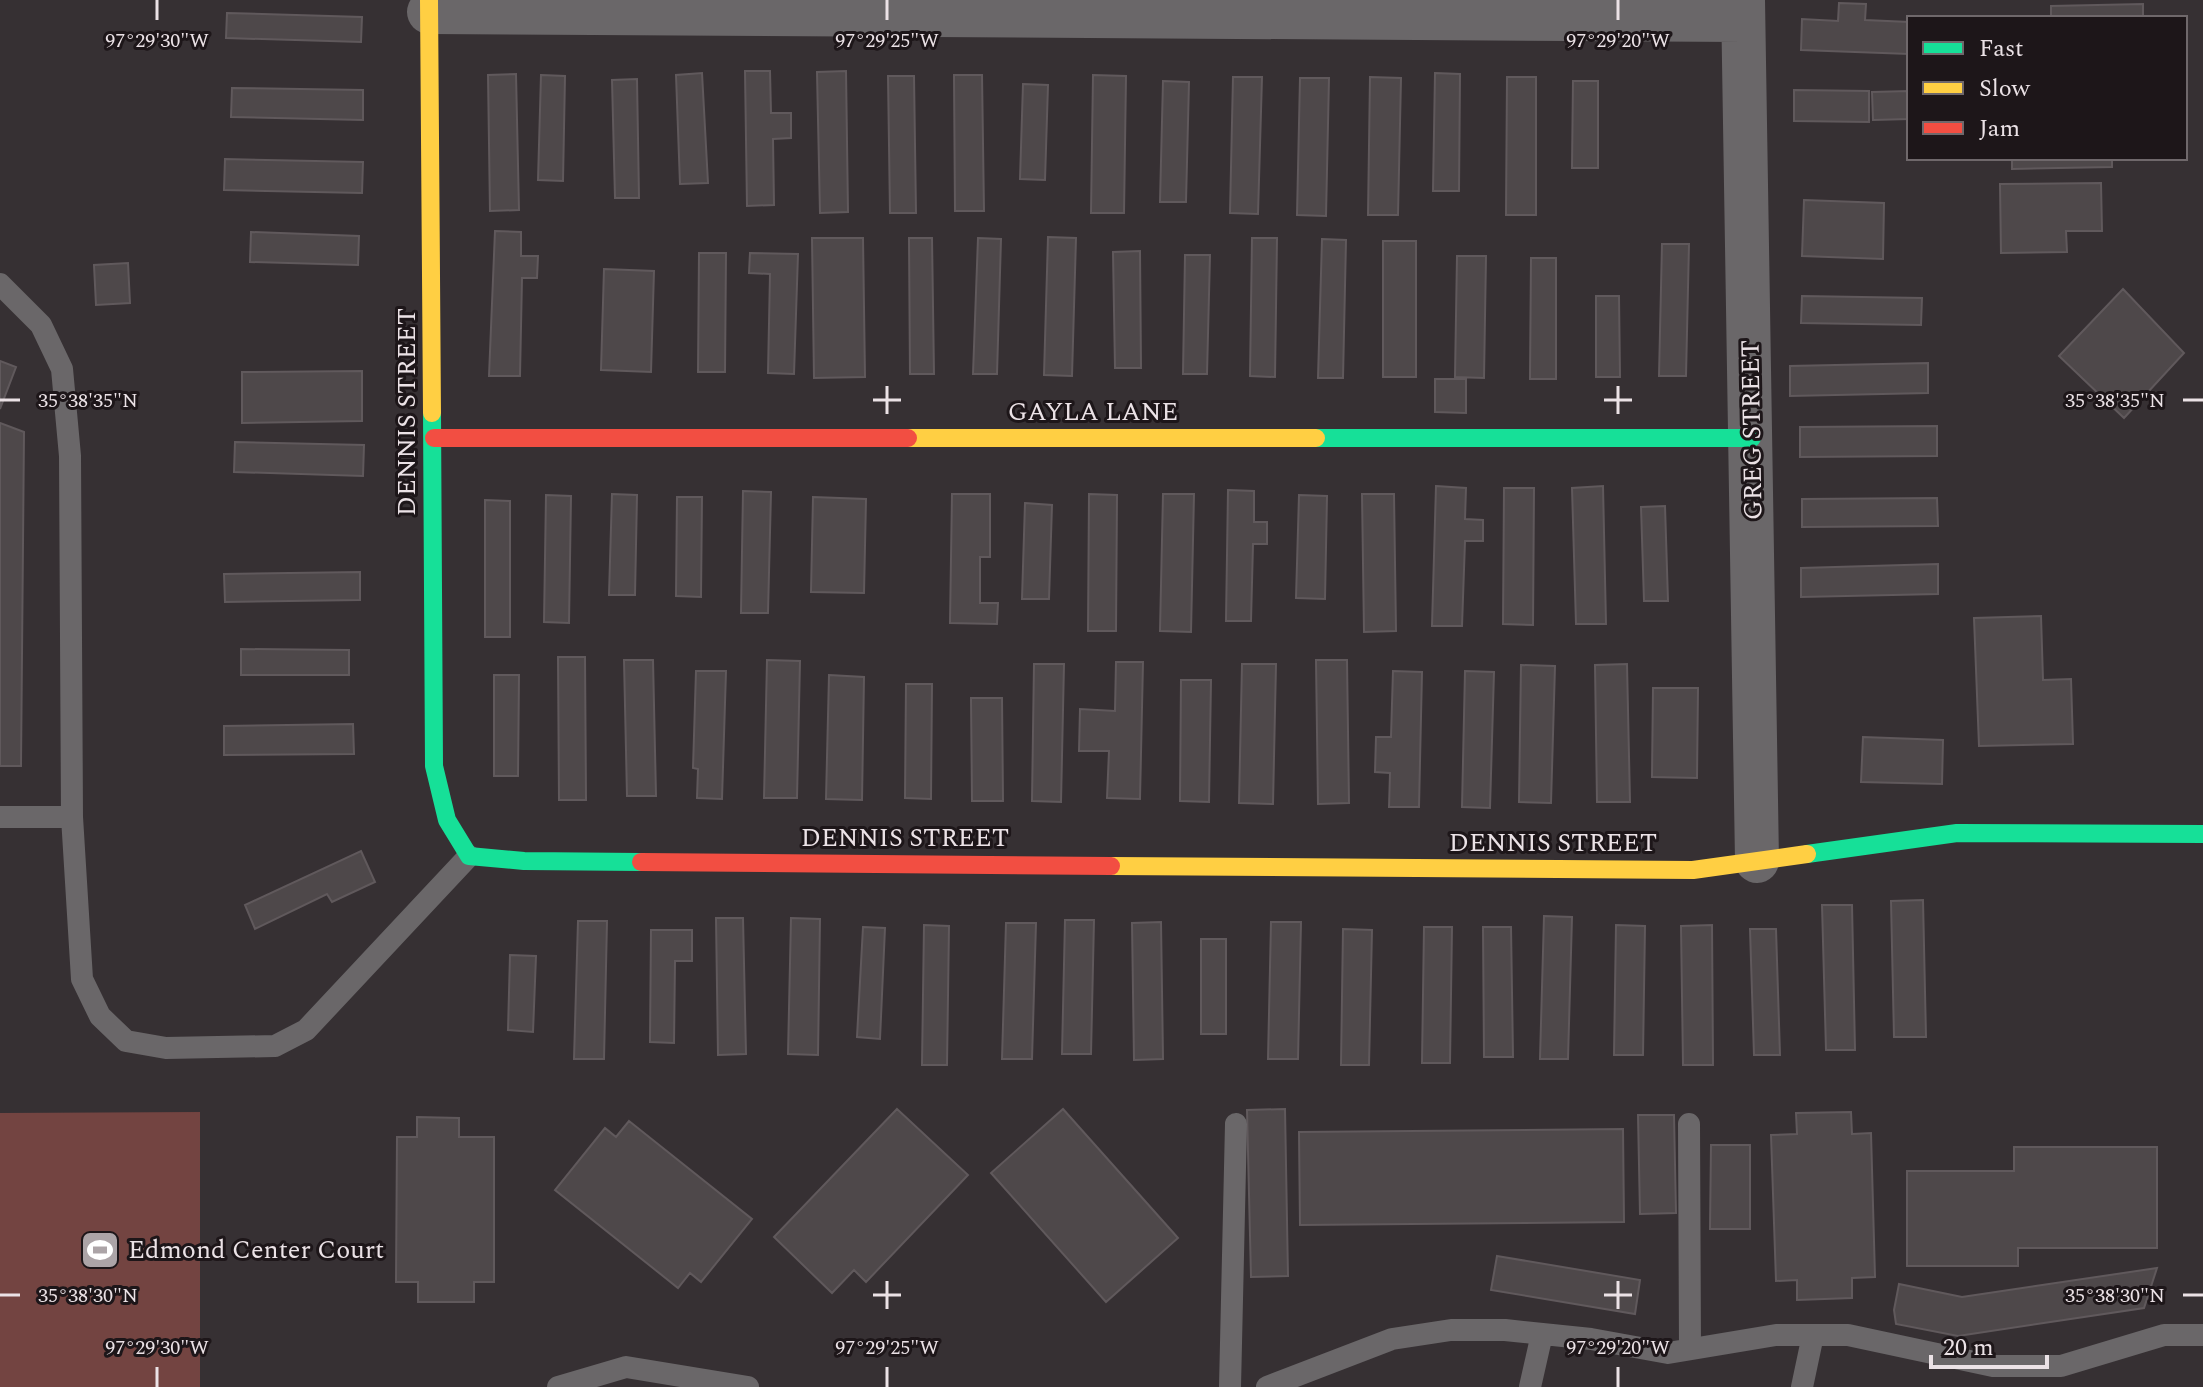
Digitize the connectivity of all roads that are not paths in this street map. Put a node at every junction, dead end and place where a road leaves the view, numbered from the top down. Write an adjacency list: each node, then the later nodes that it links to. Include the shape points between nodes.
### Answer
1 (429, 6): 2 (street); 4 (street, DENNIS STREET)
2 (1743, 10): 5 (street, GREG STREET)
3 (0, 284): 7 (lane, via 41,325 62,369 70,456)
4 (434, 438): 5 (street, GAYLA LANE); 9 (street, DENNIS STREET, via 434,766 447,820)
5 (1752, 438): 10 (street, GREG STREET)
6 (0, 817): 7 (lane)
7 (72, 817): 9 (lane, via 82,979 100,1016 126,1041 166,1048 275,1046 306,1030)
8 (2203, 834): 10 (street, DENNIS STREET, via 1957,833)
9 (469, 856): 10 (street, DENNIS STREET, via 556,861 1693,870)
10 (1757, 861)
11 (1236, 1124): 19 (lane)
12 (1689, 1124): 16 (lane)
13 (1542, 1334): 16 (lane, via 1668,1353); 20 (lane, via 1451,1330 1392,1339); 21 (lane)
14 (1813, 1335): 15 (lane, via 1848,1335 1993,1366 2061,1366 2164,1335); 16 (lane, via 1776,1335); 22 (lane)
15 (2203, 1335)
16 (1690, 1349)
17 (558, 1387): 18 (lane, via 626,1367)
18 (748, 1387)
19 (1230, 1387)
20 (1267, 1387)
21 (1530, 1387)
22 (1802, 1387)

